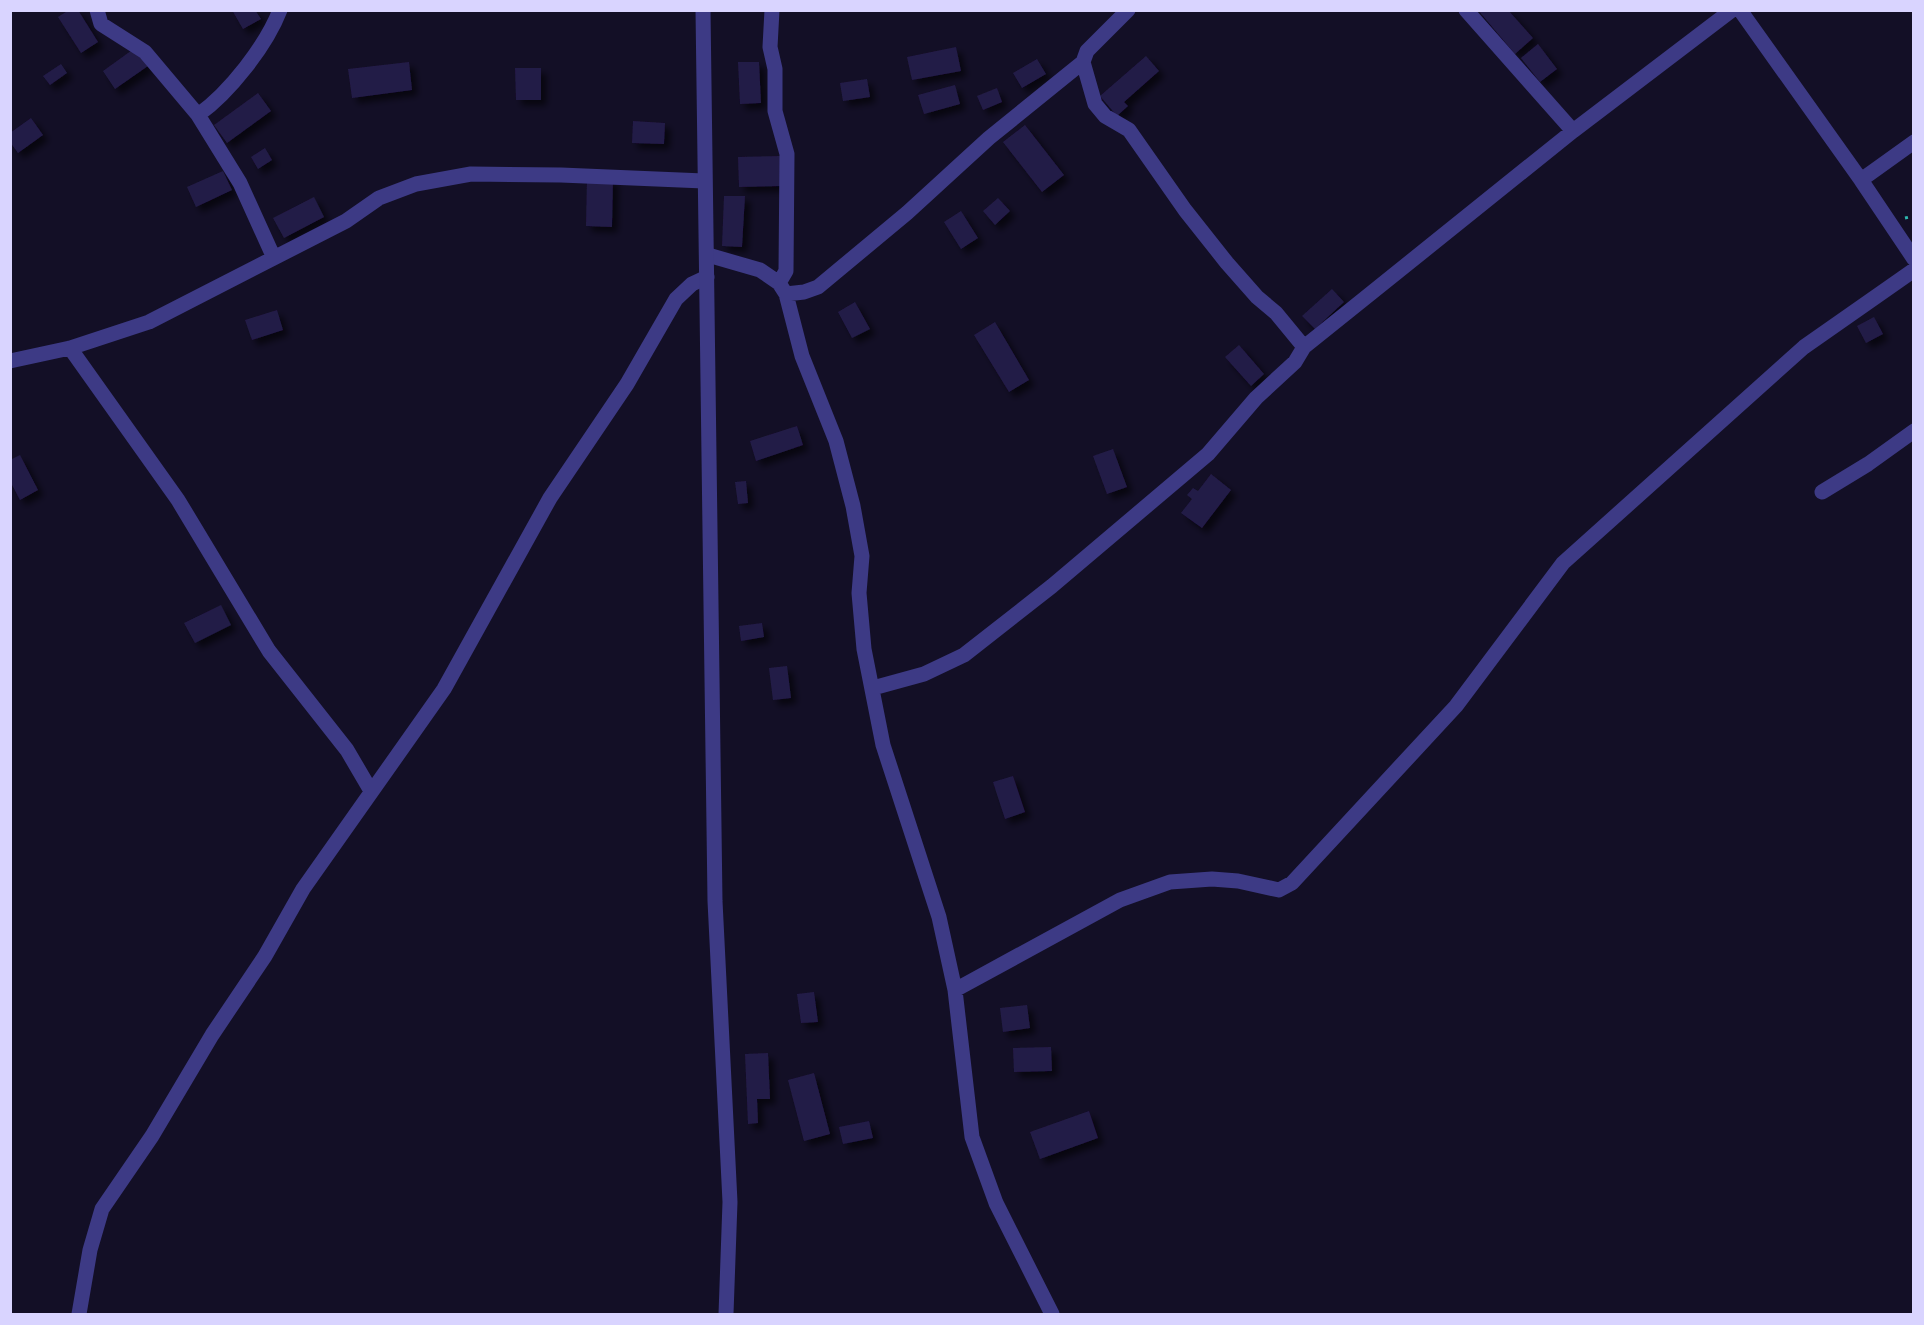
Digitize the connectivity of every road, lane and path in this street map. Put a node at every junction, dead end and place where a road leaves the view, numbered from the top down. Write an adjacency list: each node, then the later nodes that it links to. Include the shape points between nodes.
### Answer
1 (97, 10): 10 (street, via 102,24 145,52)
2 (280, 10): 10 (street, via 272,29 233,81)
3 (703, 10): 14 (street)
4 (772, 10): 20 (street, via 770,47 776,69 776,111 787,154 786,271)
5 (1128, 10): 9 (street, via 1098,38)
6 (1466, 10): 11 (street)
7 (1732, 10): 11 (street)
8 (1740, 10): 13 (street)
9 (1083, 62): 20 (street, via 818,287 804,292); 21 (street, via 1095,104 1129,130 1227,263)
10 (198, 115): 16 (street, via 240,183)
11 (1573, 131): 21 (street)
12 (1914, 142): 13 (street)
13 (1861, 180): 17 (street)
14 (704, 181): 15 (street); 16 (street, via 471,174 416,184 379,198 346,221)
15 (708, 255): 19 (street); 20 (street, via 760,270)
16 (274, 258): 22 (street, via 149,322)
17 (1914, 259)
18 (1914, 270): 28 (street, via 1804,347 1563,562 1456,706 1292,883 1280,890 1212,879 1170,882 1120,900)
19 (707, 277): 27 (street, via 676,299 627,384 550,498 444,689); 30 (street, via 715,889 730,1202)
20 (782, 289): 26 (street, via 802,356 836,441 853,506 862,556 859,593 864,649)
21 (1304, 347): 26 (street, via 1295,362 1256,398 1208,454 1052,586 964,655 924,674)
22 (70, 348): 23 (street); 27 (street, via 177,500 269,651 347,750)
23 (10, 361)
24 (1914, 431): 25 (street)
25 (1822, 492)
26 (873, 688): 28 (street, via 883,745 939,917)
27 (371, 791): 29 (street, via 303,890 152,1136 102,1209)
28 (955, 990): 31 (street, via 972,1137 996,1203)
29 (79, 1314)
30 (726, 1314)
31 (1052, 1314)

